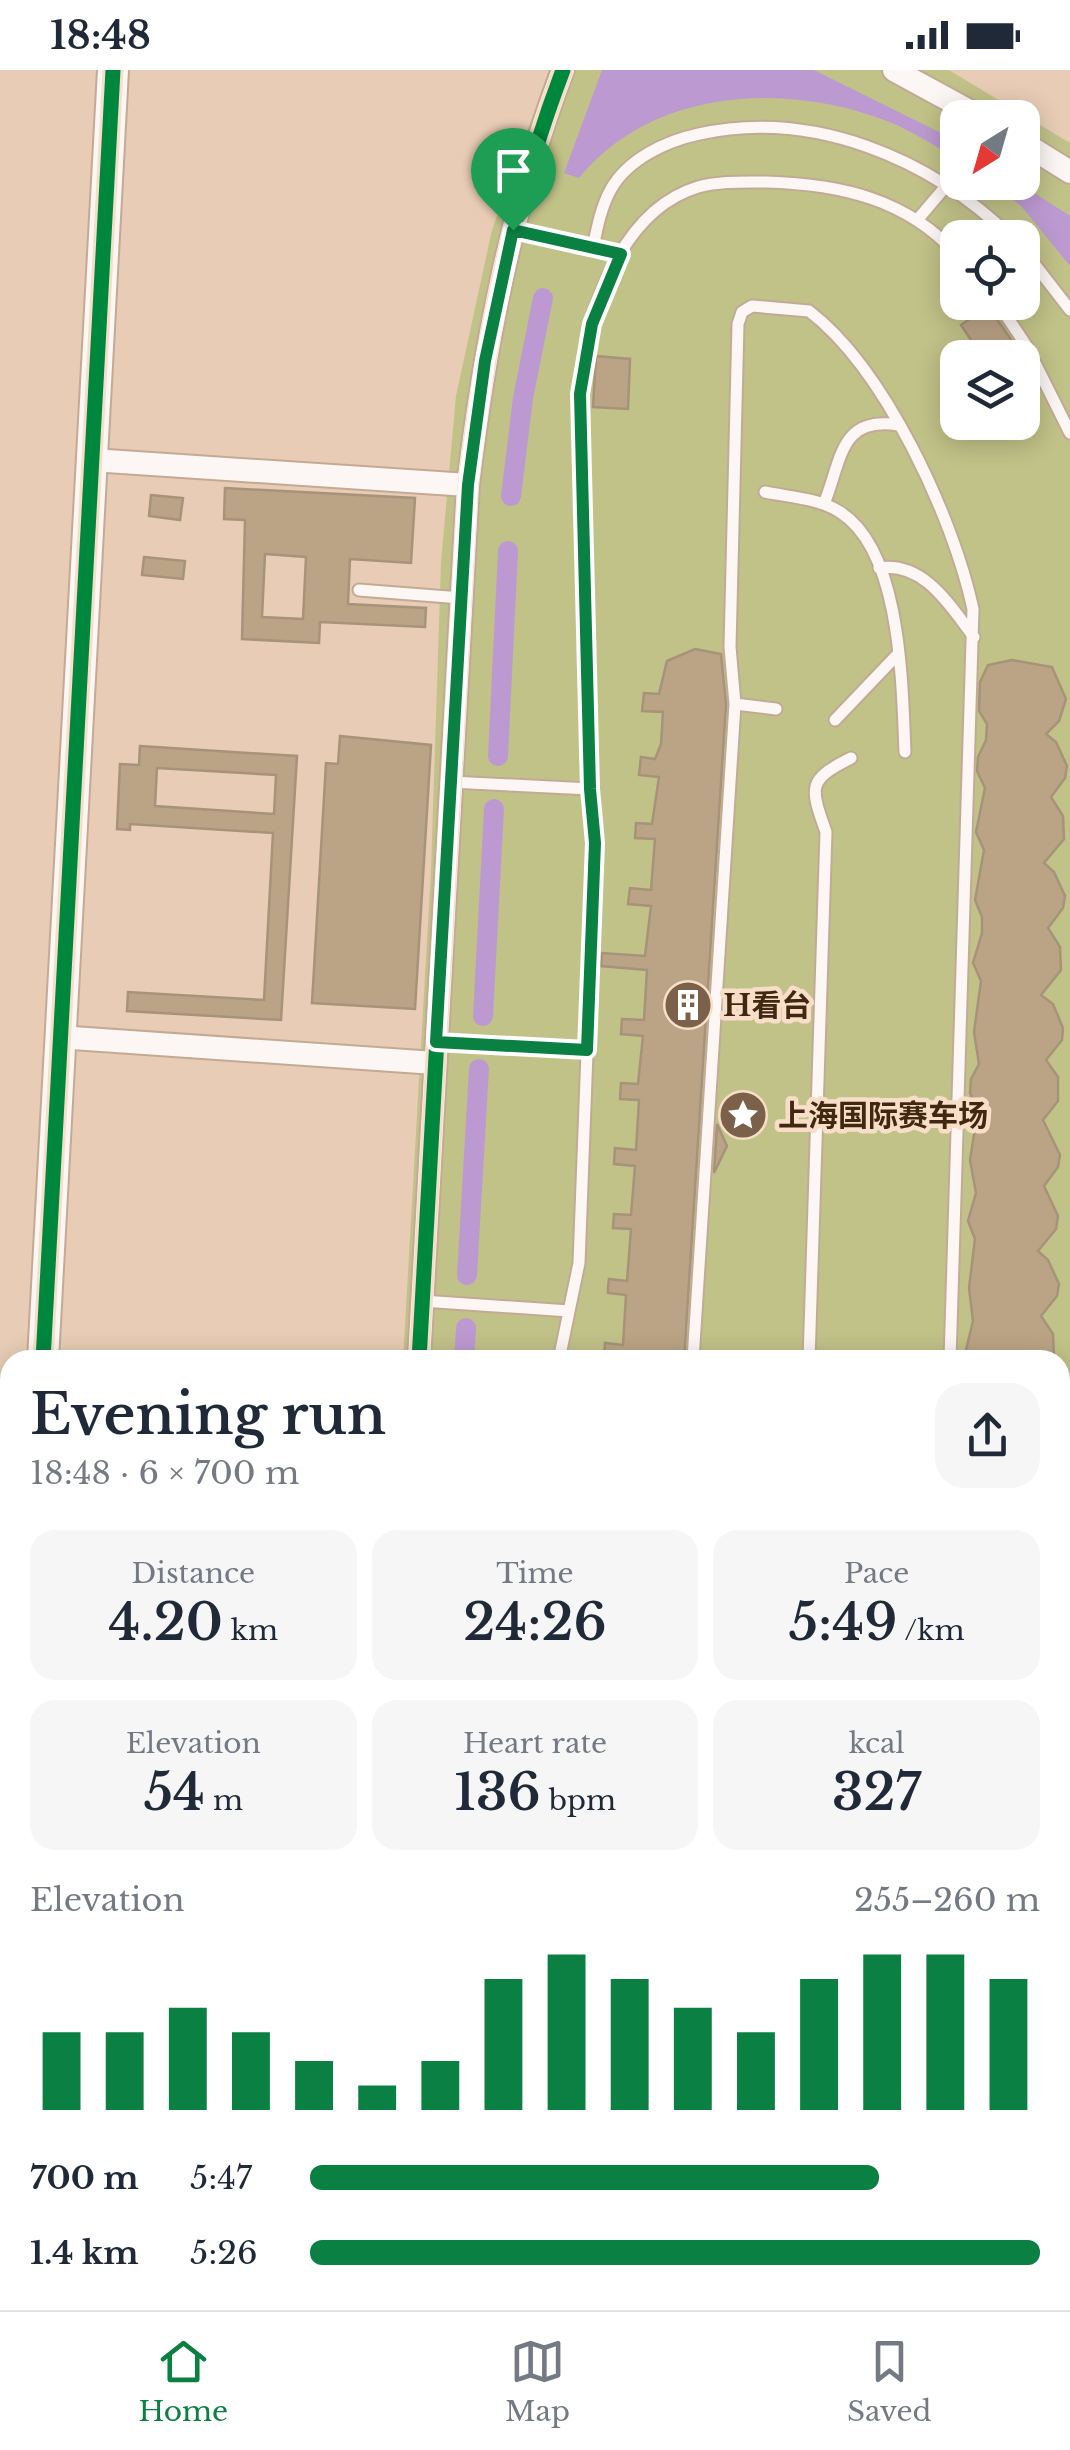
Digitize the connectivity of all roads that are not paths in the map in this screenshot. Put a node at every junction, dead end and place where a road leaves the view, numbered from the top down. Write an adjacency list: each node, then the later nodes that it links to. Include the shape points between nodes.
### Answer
1 (112, 70): 21 (street)
2 (562, 70): 12 (street)
3 (894, 70): 4 (street)
4 (949, 100)
5 (1040, 153): 6 (street)
6 (1070, 172)
7 (940, 183): 14 (lane, via 830,134 788,128 707,132 666,144 618,178)
8 (940, 193): 10 (lane)
9 (964, 200): 11 (lane)
10 (918, 218): 13 (lane); 15 (lane, via 886,202 806,184 728,182 675,196)
11 (989, 220)
12 (513, 230): 14 (lane); 22 (street)
13 (940, 239)
14 (593, 248): 15 (lane)
15 (621, 254): 36 (lane, via 592,324 580,394)
16 (1040, 271): 17 (lane)
17 (1070, 310)
18 (1009, 320): 20 (lane)
19 (898, 425): 24 (lane, via 873,421 853,432); 28 (lane, via 956,546); 30 (lane, via 815,316 799,308 752,306 742,312 730,647)
20 (1070, 433)
21 (92, 460): 22 (street); 37 (street)
22 (468, 485): 27 (street)
23 (765, 492): 24 (lane)
24 (824, 504): 25 (lane, via 855,526)
25 (879, 568): 28 (lane, via 911,570); 29 (lane)
26 (359, 590): 27 (lane)
27 (461, 598): 35 (street)
28 (974, 637): 47 (lane)
29 (897, 655): 32 (lane); 33 (lane)
30 (735, 704): 31 (lane); 45 (lane)
31 (776, 709)
32 (836, 720)
33 (905, 752)
34 (851, 758): 46 (lane, via 820,774 814,787 826,832)
35 (451, 782): 36 (lane); 39 (street)
36 (590, 789): 38 (lane, via 595,843)
37 (58, 1037): 39 (street); 42 (street)
38 (587, 1050): 39 (lane); 41 (lane, via 579,1263)
39 (435, 1053): 40 (street)
40 (422, 1302): 41 (lane); 43 (street)
41 (569, 1311): 44 (lane)
42 (42, 1350)
43 (419, 1350)
44 (561, 1350)
45 (694, 1350)
46 (809, 1350)
47 (950, 1350)

